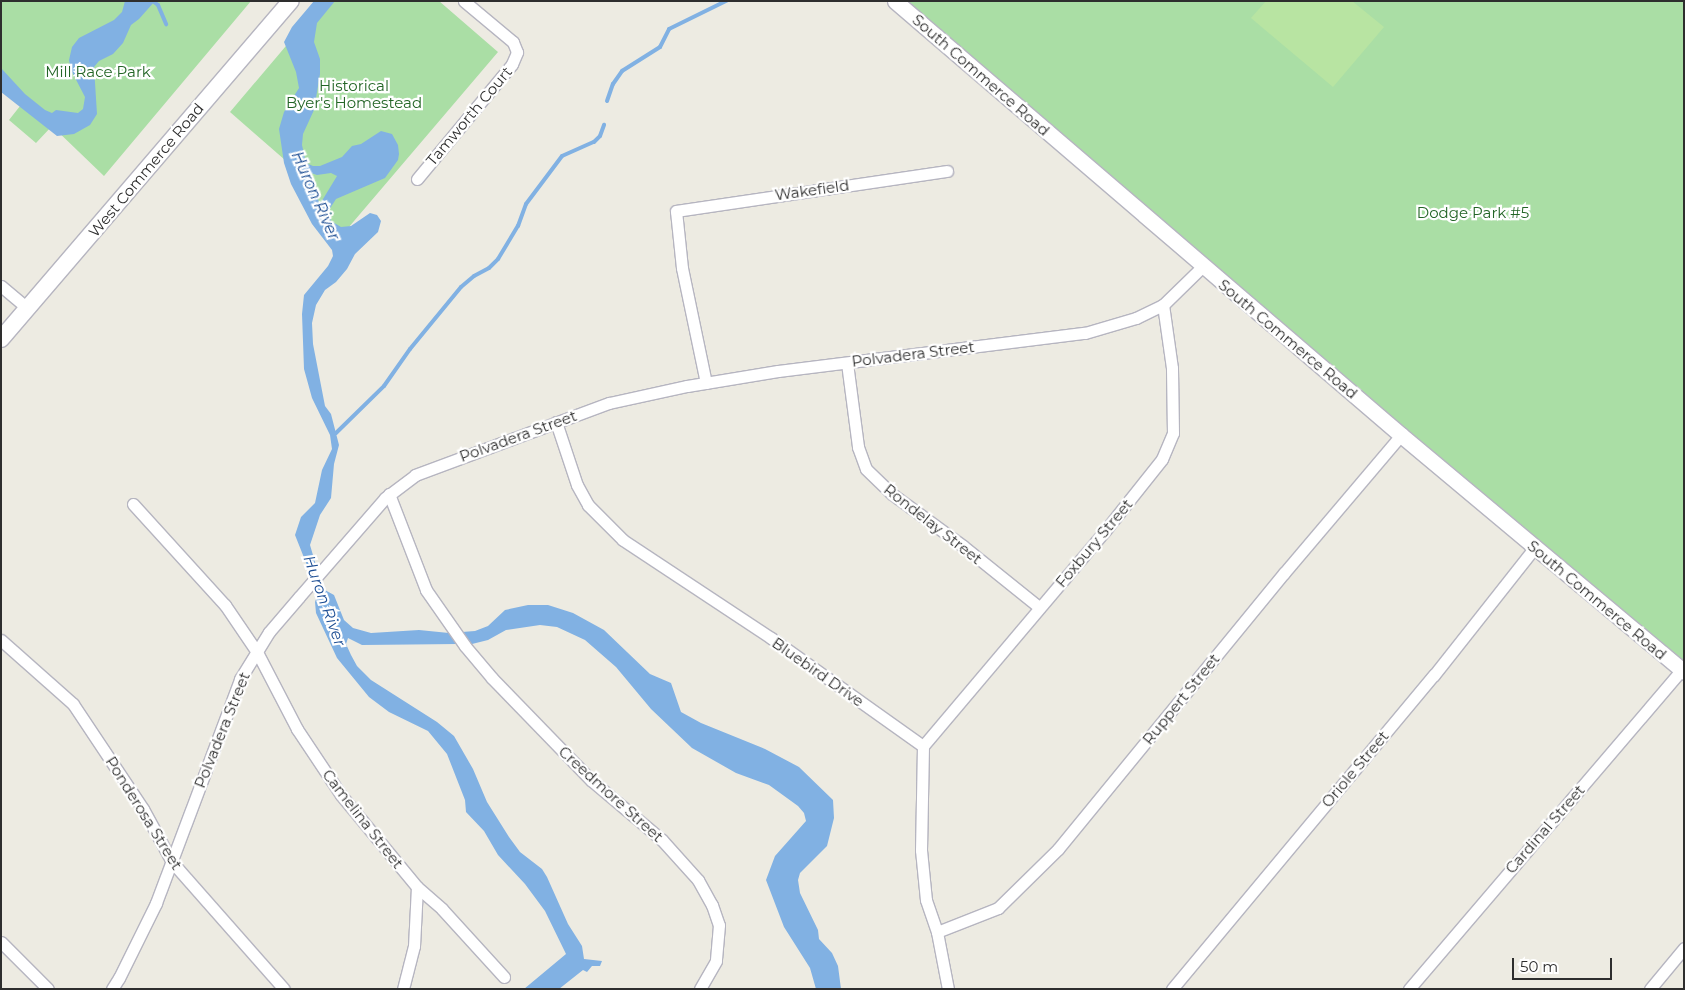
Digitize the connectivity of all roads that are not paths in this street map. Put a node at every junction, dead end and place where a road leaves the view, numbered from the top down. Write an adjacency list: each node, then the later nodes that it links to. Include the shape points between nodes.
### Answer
1 (291, 1): 9 (main road, West Commerce Road)
2 (464, 1): 5 (street, Tamworth Court, via 513,42 517,52 512,64)
3 (895, 1): 6 (street, South Commerce Road)
4 (947, 171): 12 (street, Wakefield, via 676,211 682,268)
5 (417, 179)
6 (1203, 266): 8 (street, Polvadera Street); 14 (street, South Commerce Road)
7 (1, 286): 9 (street)
8 (1163, 305): 11 (street, Polvadera Street, via 1136,318 1085,333); 18 (street, Foxbury Street, via 1172,368 1173,433 1162,459)
9 (28, 309): 10 (main road, West Commerce Road)
10 (1, 339)
11 (847, 363): 12 (street, Polvadera Street); 18 (street, Rondelay Street, via 858,447 866,469 892,494)
12 (706, 382): 13 (street, Polvadera Street, via 609,403)
13 (556, 422): 15 (street, Polvadera Street, via 415,475); 22 (street, Bluebird Drive, via 577,485 588,505 623,540 771,638)
14 (1401, 435): 17 (street, South Commerce Road); 25 (street, Ruppert Street, via 1058,849 998,908)
15 (389, 494): 20 (street, Polvadera Street, via 269,632); 33 (street, Creedmore Street, via 426,590 465,646 591,780 662,840 698,880 719,925 716,960)
16 (133, 504): 20 (street, Camelina Street, via 225,605)
17 (1535, 547): 21 (street, South Commerce Road); 35 (street, Oriole Street, via 1434,674)
18 (1039, 607): 22 (street, Foxbury Street)
19 (1, 640): 23 (street, Ponderosa Street, via 73,704 138,802)
20 (257, 652): 23 (street, Polvadera Street, via 240,680); 24 (street, Camelina Street, via 297,729 341,795)
21 (1682, 671): 36 (street, Cardinal Street)
22 (923, 746): 25 (street, via 921,850 926,900)
23 (172, 862): 30 (street, Polvadera Street, via 156,903); 31 (street, Ponderosa Street)
24 (417, 887): 28 (street, Camelina Street, via 442,909); 32 (street, via 414,946)
25 (936, 932): 34 (street)
26 (1, 942): 29 (street)
27 (1684, 948): 37 (street)
28 (504, 978)
29 (48, 989)
30 (112, 989)
31 (284, 989)
32 (403, 989)
33 (700, 989)
34 (948, 989)
35 (1172, 989)
36 (1409, 989)
37 (1650, 989)

